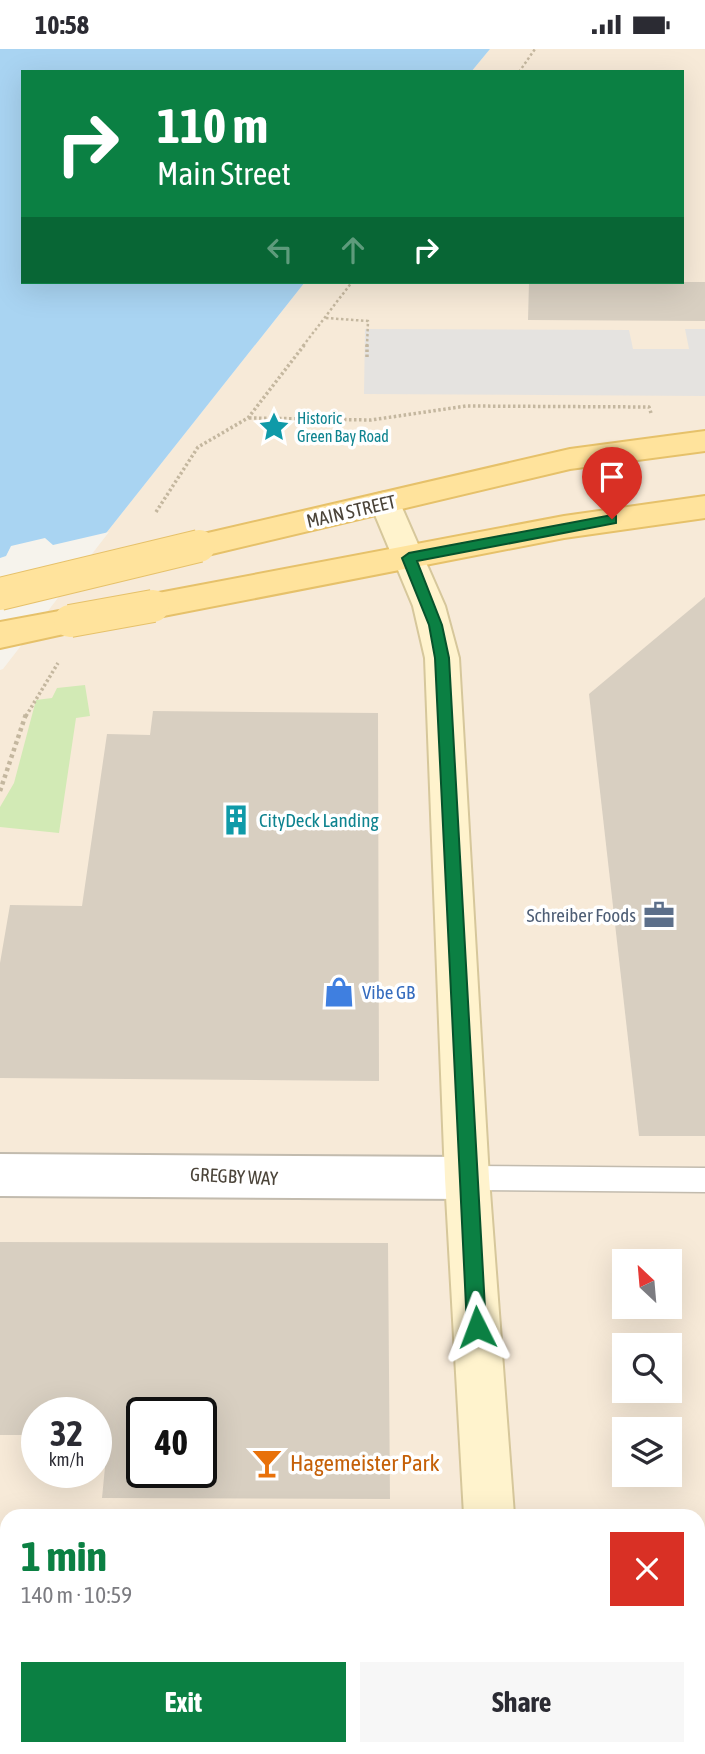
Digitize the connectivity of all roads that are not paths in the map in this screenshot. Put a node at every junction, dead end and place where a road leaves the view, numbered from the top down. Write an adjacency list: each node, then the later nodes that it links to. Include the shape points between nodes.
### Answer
1 (705, 441): 2 (main road, MAIN STREET, via 570,459)
2 (385, 503): 4 (street); 5 (main road, MAIN STREET, bridge)
3 (705, 507): 4 (main road, via 564,527)
4 (409, 558): 6 (main road, bridge); 8 (street, via 436,625 442,658)
5 (0, 594)
6 (0, 635)
7 (0, 1175): 8 (street, GREGBY WAY)
8 (467, 1178): 9 (lane); 10 (street)
9 (705, 1180)
10 (489, 1509)

